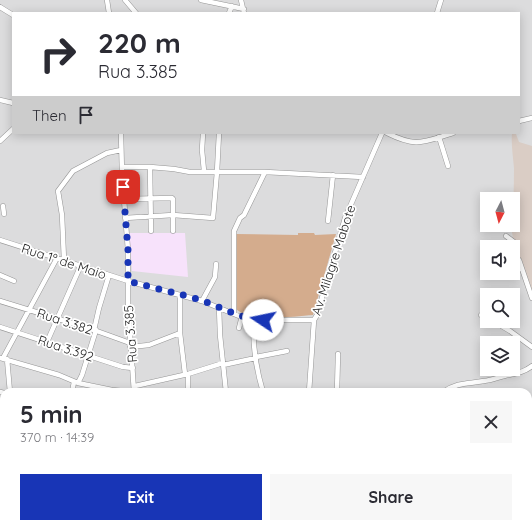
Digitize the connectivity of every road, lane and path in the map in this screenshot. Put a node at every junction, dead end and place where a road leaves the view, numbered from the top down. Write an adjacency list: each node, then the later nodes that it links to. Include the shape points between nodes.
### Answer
1 (108, 0): 9 (street)
2 (125, 0): 10 (street)
3 (201, 0): 6 (street)
4 (241, 0): 8 (street)
5 (441, 0): 12 (street)
6 (232, 6): 8 (street); 11 (street)
7 (0, 8): 13 (street)
8 (244, 11)
9 (109, 12)
10 (135, 12)
11 (229, 12)
12 (437, 12)
13 (12, 14)
14 (0, 100): 15 (street)
15 (12, 103)
16 (532, 118): 17 (street)
17 (520, 121)
18 (12, 130): 26 (street)
19 (121, 134): 27 (street, Rua 3.385)
20 (203, 134): 31 (street)
21 (219, 134): 32 (street)
22 (382, 134): 35 (street, Av. Milagre Mabote)
23 (389, 134): 25 (street, via 414,143)
24 (450, 134): 25 (street)
25 (439, 137): 28 (street)
26 (0, 141)
27 (121, 150): 29 (street, Rua 3.385); 50 (street, via 108,153 73,171 58,191)
28 (448, 166)
29 (122, 167): 30 (street); 37 (street, Rua 3.385)
30 (150, 167): 31 (street, via 190,172); 36 (street)
31 (204, 171): 32 (street)
32 (217, 172): 33 (street); 40 (street, via 212,218)
33 (265, 172): 34 (street); 65 (street, via 234,231)
34 (333, 175): 35 (street); 43 (street)
35 (363, 177): 69 (street, Av. Milagre Mabote, via 344,218)
36 (150, 198): 37 (street); 40 (street, via 172,198); 41 (street)
37 (125, 200): 42 (street, Rua 3.385)
38 (3, 206): 39 (street)
39 (4, 214)
40 (173, 215): 41 (street); 45 (street)
41 (150, 217): 42 (street); 44 (street)
42 (125, 218): 58 (street, Rua 3.385)
43 (328, 221)
44 (151, 231)
45 (173, 231)
46 (506, 236): 48 (street)
47 (0, 240): 49 (street, Rua 1º de Maio)
48 (511, 240)
49 (57, 258): 50 (street, Rua 1º de Maio); 64 (street)
50 (64, 260): 53 (street, Rua 1º de Maio)
51 (520, 263): 54 (street)
52 (216, 264): 62 (street, via 215,277)
53 (81, 265): 55 (street, Rua 1º de Maio); 67 (street)
54 (522, 269): 60 (street)
55 (109, 275): 58 (street, Rua 1º de Maio); 73 (street)
56 (0, 276): 57 (street)
57 (14, 281)
58 (128, 281): 59 (street, Rua 1º de Maio); 77 (street, Rua 3.385)
59 (180, 295): 62 (street, Rua 1º de Maio); 75 (street)
60 (532, 298)
61 (0, 301): 64 (street, Rua 3.382)
62 (202, 301): 63 (street, Rua 1º de Maio)
63 (219, 307): 65 (street, Rua 1º de Maio); 84 (street)
64 (30, 309): 67 (street, Rua 3.382); 74 (street)
65 (234, 313): 66 (street, Rua 1º de Maio)
66 (242, 316): 68 (street, Rua 1º de Maio); 71 (street)
67 (58, 319): 73 (street, Rua 3.382); 76 (street)
68 (254, 320): 69 (street, Rua 1º de Maio); 83 (street)
69 (314, 320): 96 (street, Av. Milagre Mabote)
70 (0, 327): 74 (street, Rua 3.392)
71 (239, 328)
72 (505, 328): 78 (street)
73 (95, 330): 77 (street, Rua 3.382); 81 (street)
74 (17, 332): 76 (street, Rua 3.392); 82 (street)
75 (180, 332): 77 (street, via 157,342); 87 (street)
76 (47, 342): 81 (street, Rua 3.392)
77 (130, 345): 86 (street, Rua 3.385)
78 (532, 347)
79 (287, 351): 83 (street)
80 (338, 354): 97 (street)
81 (88, 355): 86 (street, Rua 3.392); 88 (street)
82 (3, 358): 88 (street); 90 (street)
83 (256, 358): 84 (street); 95 (street)
84 (223, 364): 87 (street); 94 (street)
85 (532, 366): 98 (street, via 518,373 458,384)
86 (133, 368): 89 (street, Rua 3.385)
87 (187, 374): 89 (street); 93 (street)
88 (76, 382): 91 (street); 92 (street)
89 (134, 386)
90 (9, 388)
91 (74, 388)
92 (103, 388)
93 (188, 388)
94 (226, 388)
95 (262, 388)
96 (309, 388)
97 (337, 388)
98 (450, 388)

